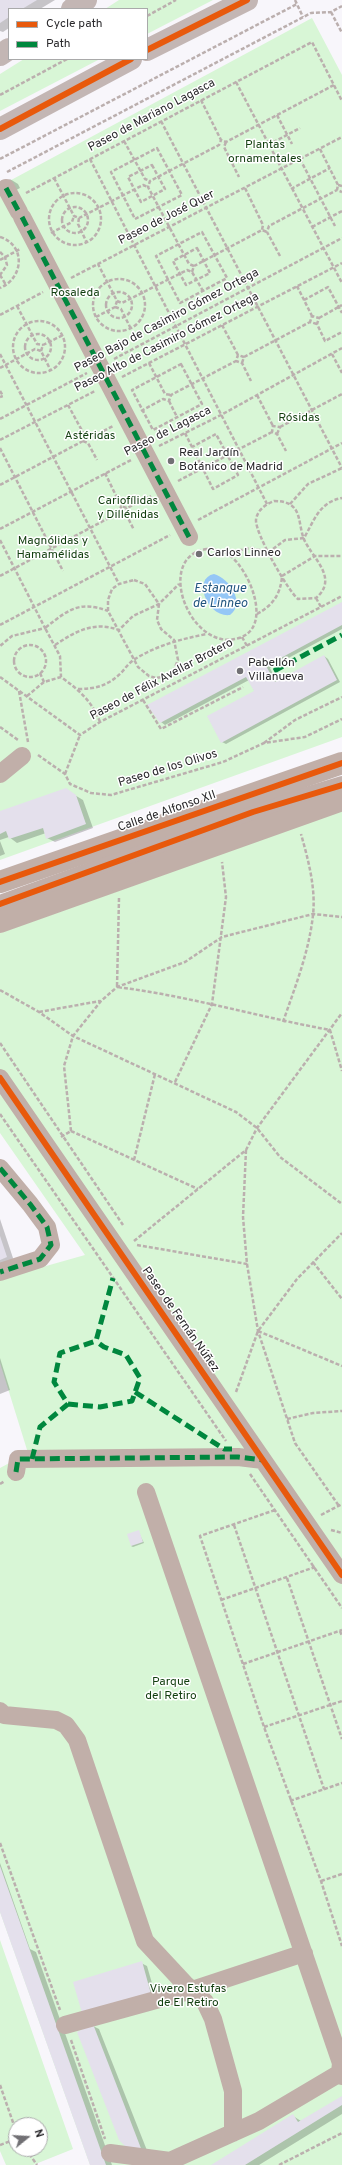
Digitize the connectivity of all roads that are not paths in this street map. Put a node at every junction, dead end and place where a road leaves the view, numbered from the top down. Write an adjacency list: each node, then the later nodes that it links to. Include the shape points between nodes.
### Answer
1 (247, 0): 2 (highway)
2 (148, 50)
3 (129, 60): 4 (highway)
4 (0, 129)
5 (12, 198): 6 (street)
6 (190, 537)
7 (28, 752): 9 (street)
8 (342, 763): 14 (main road, Calle de Alfonso XII)
9 (0, 774)
10 (342, 776): 13 (street)
11 (342, 785): 13 (street)
12 (342, 800): 16 (main road)
13 (254, 812): 15 (street)
14 (0, 882)
15 (0, 904)
16 (0, 922)
17 (0, 1078): 20 (street, Paseo de Fernán Núñez)
18 (0, 1168): 19 (street, via 47,1228 51,1245 40,1259)
19 (0, 1272)
20 (263, 1460): 21 (street, via 238,1457 18,1459); 23 (street, Paseo de Fernán Núñez)
21 (16, 1472)
22 (146, 1492): 25 (street)
23 (338, 1569)
24 (0, 1711): 26 (street, via 4,1715 56,1720 66,1725 77,1740 145,1941)
25 (304, 1953): 26 (street); 28 (street, via 341,2063)
26 (192, 1990): 27 (street); 29 (street, via 205,2002 230,2074 233,2090)
27 (65, 2025)
28 (341, 2074): 29 (street, via 260,2121)
29 (233, 2133): 30 (street, via 170,2162)
30 (110, 2153)

